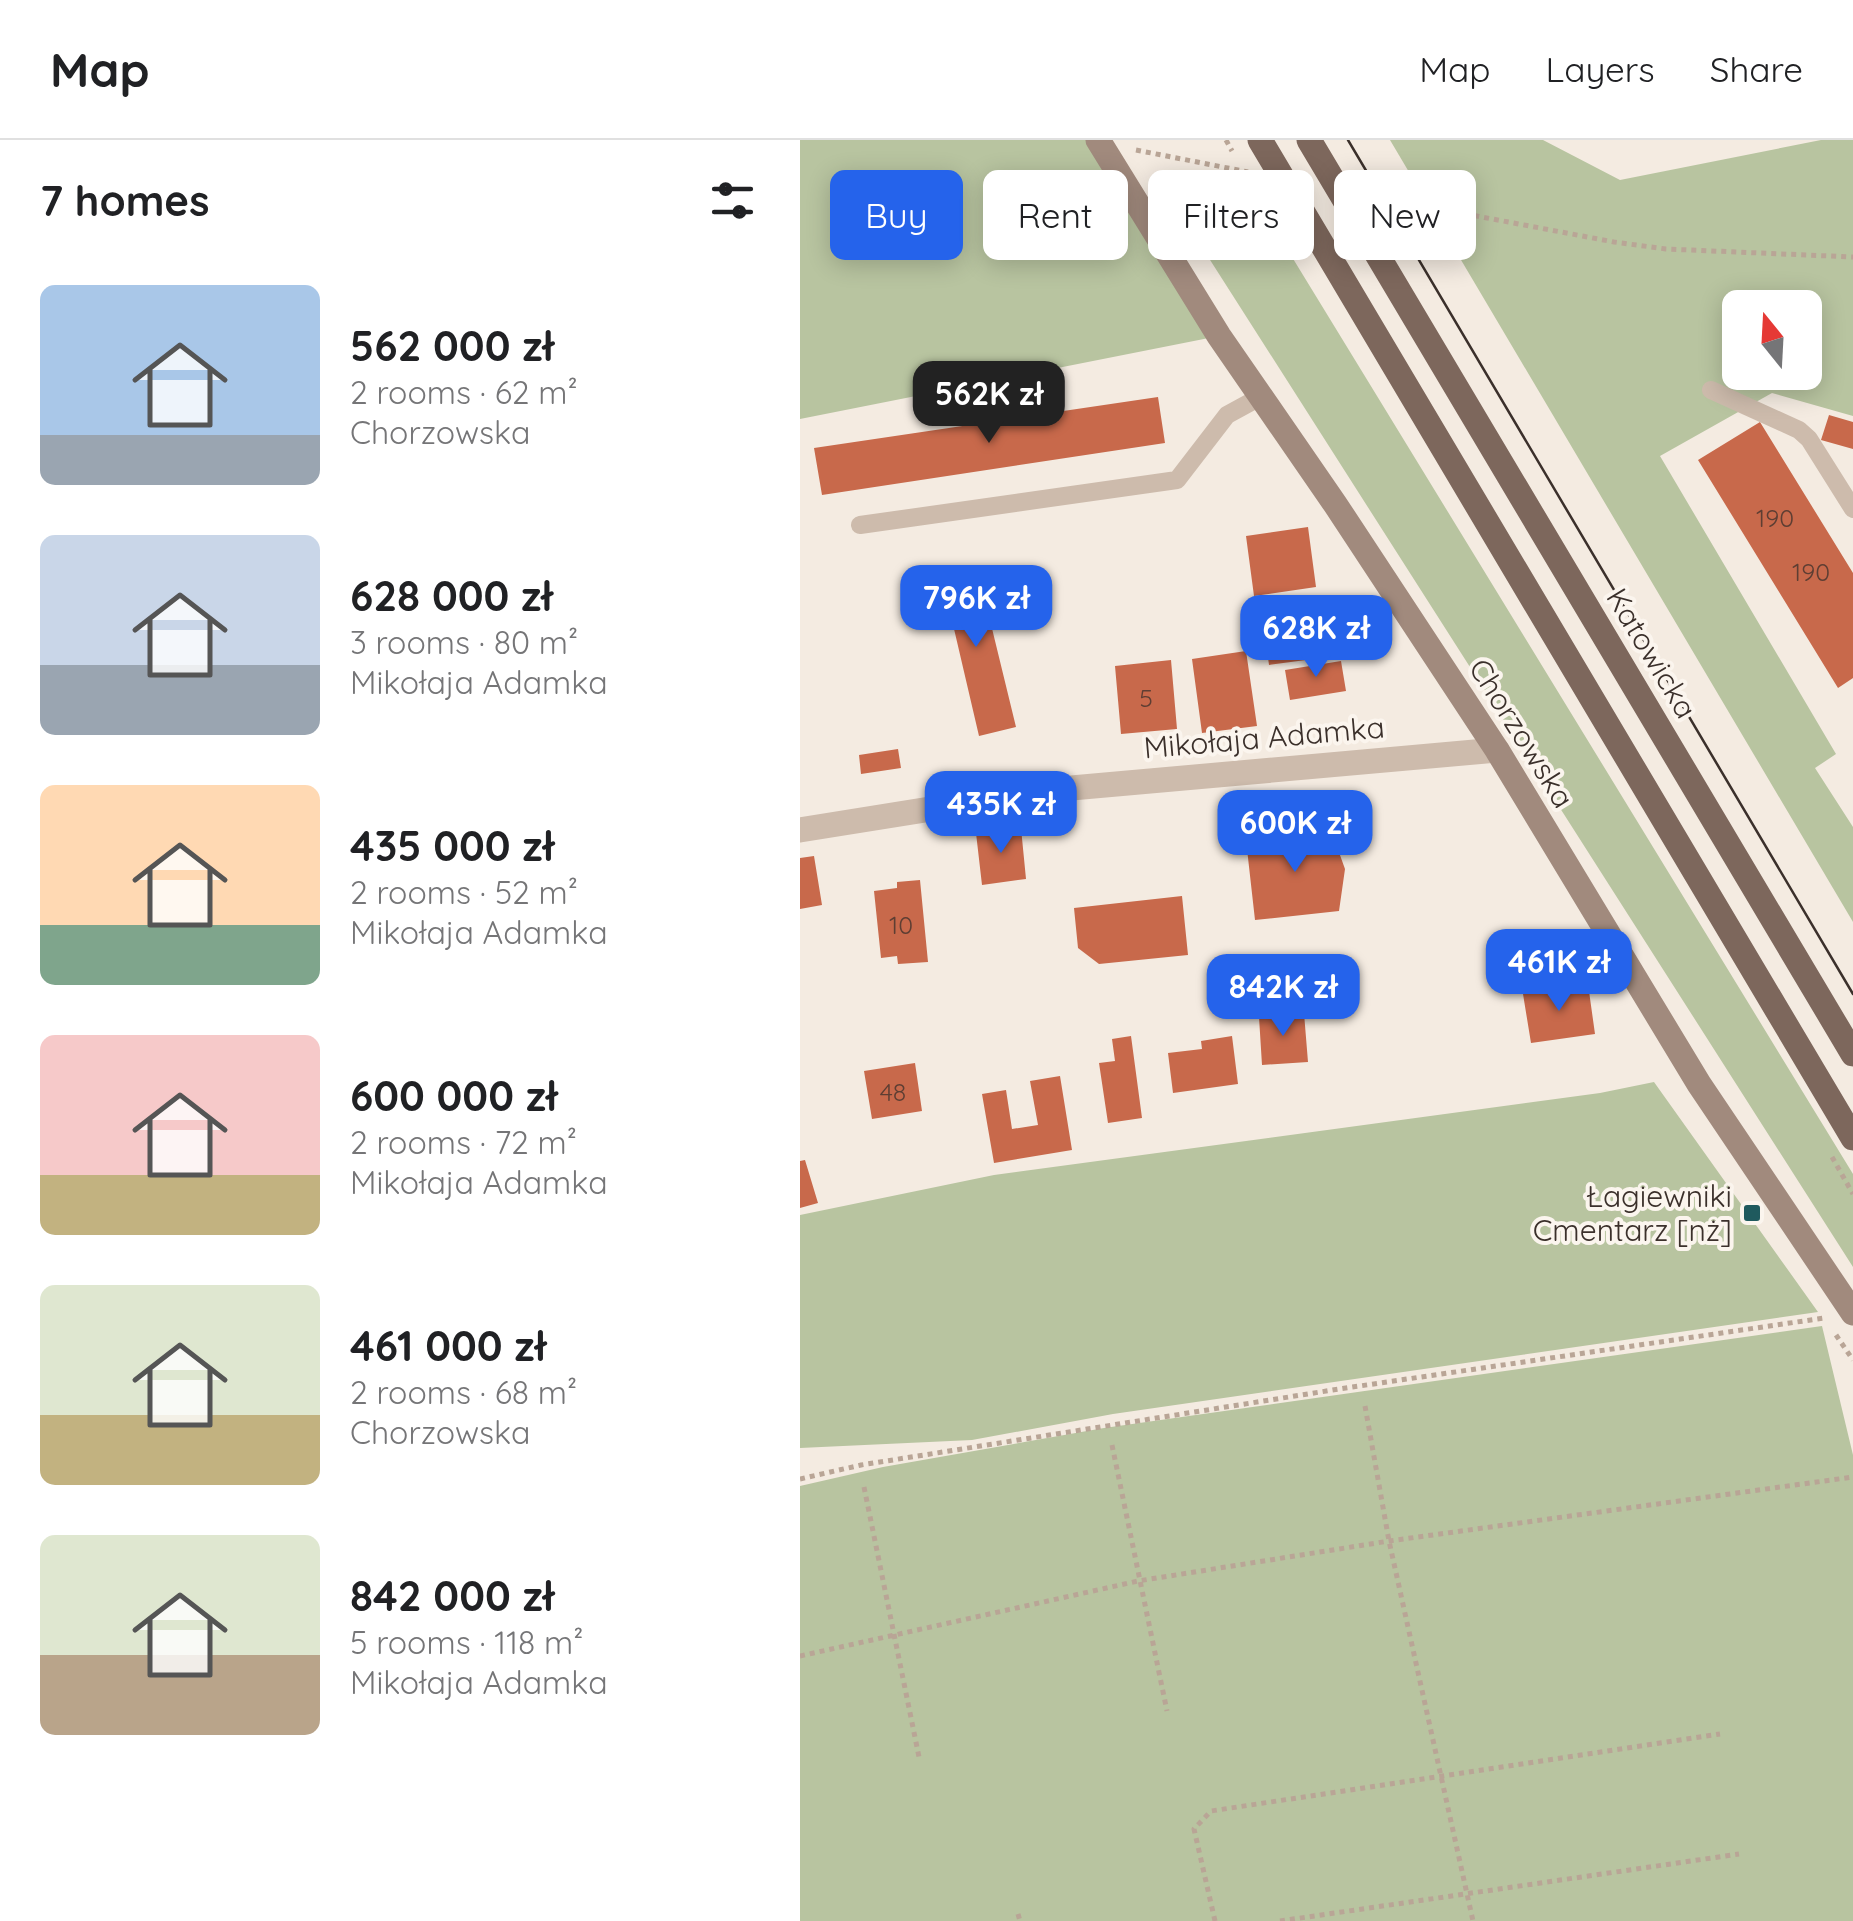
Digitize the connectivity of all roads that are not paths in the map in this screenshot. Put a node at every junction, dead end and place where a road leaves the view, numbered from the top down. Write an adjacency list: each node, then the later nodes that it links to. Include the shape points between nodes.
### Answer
1 (1260, 140): 11 (main road)
2 (1310, 140): 10 (main road, Katowicka)
3 (1099, 141): 5 (street, Chorzowska)
4 (1710, 390): 6 (lane, via 1799,430)
5 (1260, 397): 7 (lane, via 1227,415 1177,480); 8 (street, Chorzowska)
6 (1853, 509)
7 (860, 525)
8 (1497, 750): 9 (street, Mikołaja Adamka, via 1049,790); 12 (street, Chorzowska, via 1700,1084)
9 (800, 830)
10 (1853, 1054)
11 (1853, 1138)
12 (1853, 1313)

